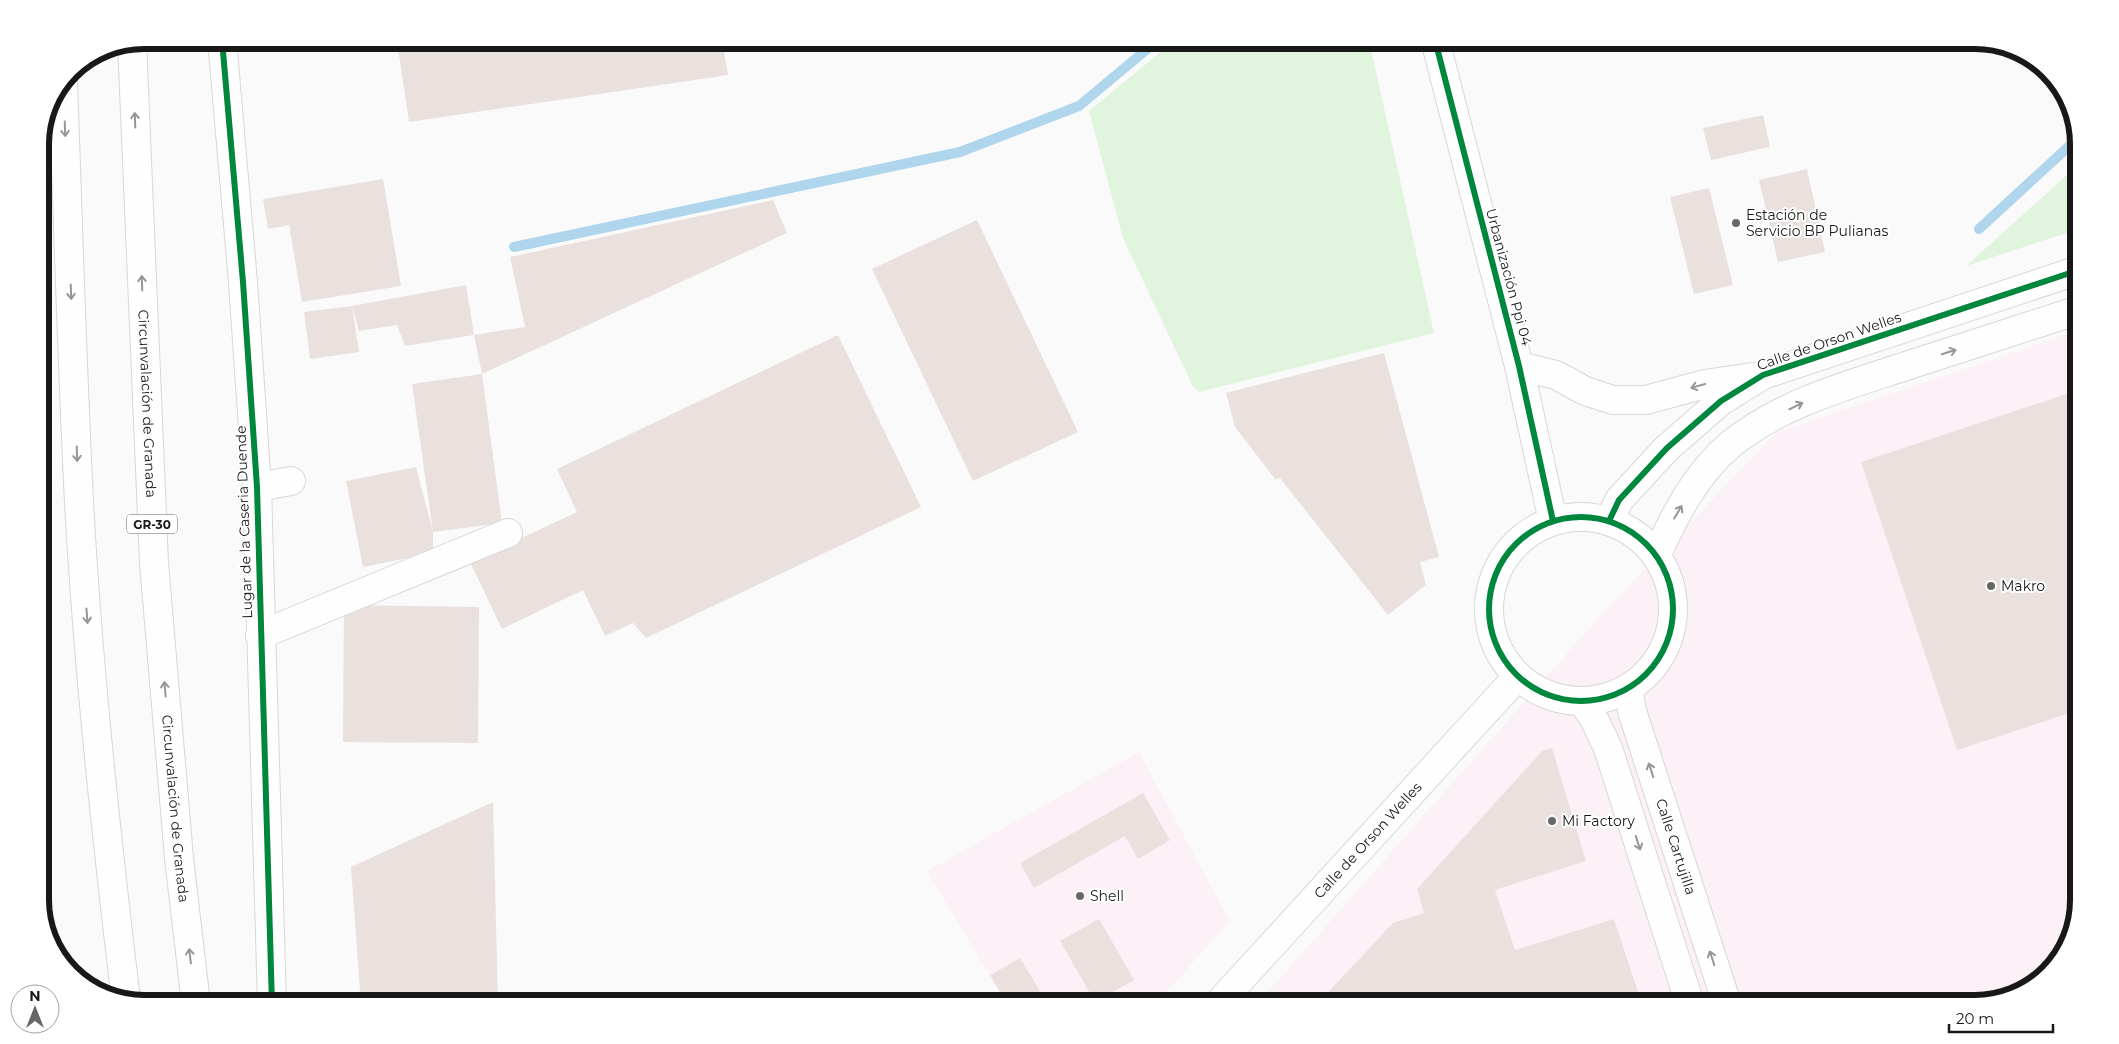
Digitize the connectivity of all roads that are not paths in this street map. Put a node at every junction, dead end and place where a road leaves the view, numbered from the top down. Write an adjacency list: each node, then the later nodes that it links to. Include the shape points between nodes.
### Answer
1 (223, 49): 10 (main road, Lugar de la Caseria Duende)
2 (1437, 49): 7 (main road, Urbanización Ppi 04)
3 (132, 50): 20 (main road, Circunvalación de Granada / GR-30, one-way to 3, via 179,858 154,564)
4 (63, 94): 19 (main road, one-way to 19, via 79,503 99,760)
5 (2070, 273): 8 (main road, Calle de Orson Welles)
6 (2070, 313): 14 (main road, one-way to 6, via 1675,516 1699,478 1731,444 1766,420 1818,395)
7 (1519, 366): 8 (main road, Calle de Orson Welles, one-way to 7, via 1704,384 1646,400 1613,400 1585,391 1556,375); 11 (main road, Urbanización Ppi 04)
8 (1763, 375): 12 (main road, Calle de Orson Welles, via 1721,401 1667,448 1619,500)
9 (291, 481): 10 (main road)
10 (257, 487): 15 (main road, Lugar de la Caseria Duende)
11 (1553, 521): 12 (main road, via 1581,517); 16 (main road, via 1517,543 1494,578 1490,599 1494,641)
12 (1608, 521): 14 (main road, via 1635,534)
13 (508, 533): 15 (main road)
14 (1656, 556): 17 (main road, via 1667,575 1672,596 1673,618 1669,638 1660,658 1646,675)
15 (260, 635): 21 (main road, Lugar de la Caseria Duende)
16 (1518, 676): 18 (main road, via 1548,694 1564,700); 22 (main road, Calle de Orson Welles)
17 (1628, 688): 18 (main road, via 1606,697); 24 (main road, Calle Cartujilla, one-way to 17, via 1632,711)
18 (1582, 701): 23 (main road, one-way to 23, via 1608,748)
19 (125, 993)
20 (195, 995)
21 (272, 995)
22 (1226, 995)
23 (1687, 995)
24 (1724, 995)

